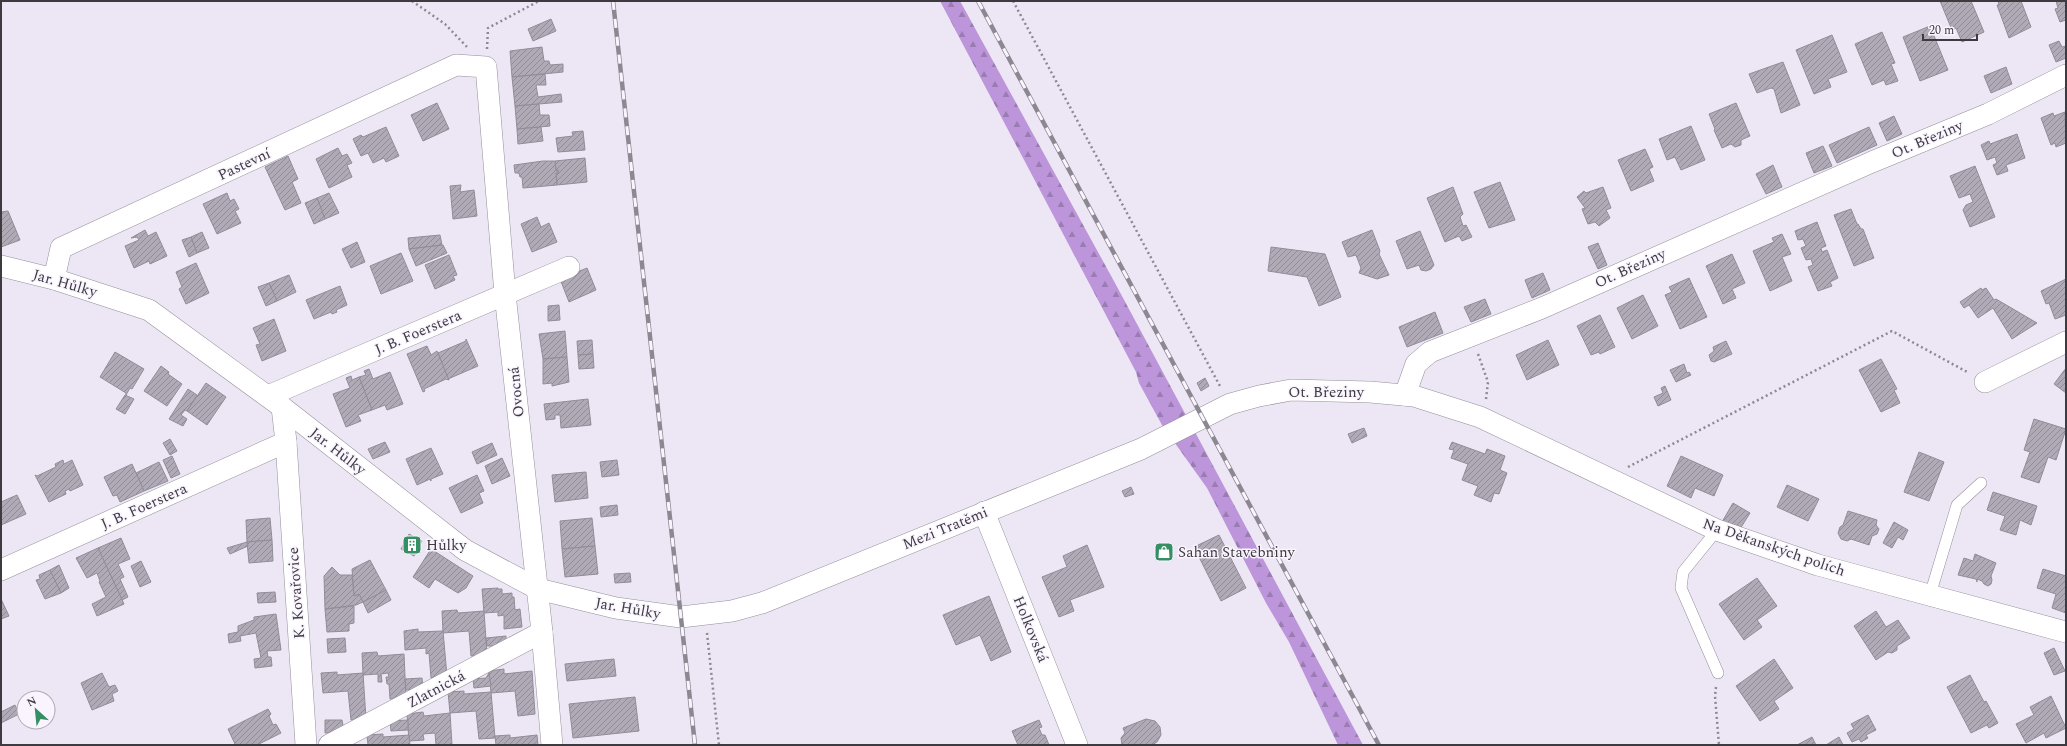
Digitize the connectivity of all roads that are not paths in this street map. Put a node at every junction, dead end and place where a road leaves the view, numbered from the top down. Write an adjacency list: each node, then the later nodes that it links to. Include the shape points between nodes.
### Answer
1 (456, 66): 5 (street, Pastevní, via 61,248); 6 (street, Ovocná, via 486,67)
2 (2066, 75): 9 (street, Ot. Březiny, via 1988,114 1872,162 1542,308 1430,352 1416,364)
3 (1, 266): 5 (street, Jar. Hůlky)
4 (569, 267): 6 (street, J. B. Foerstera)
5 (54, 279): 10 (street, Jar. Hůlky, via 149,310)
6 (505, 294): 10 (street, J. B. Foerstera); 17 (street, Ovocná)
7 (2066, 342): 8 (street)
8 (1985, 382)
9 (1405, 395): 11 (street, Ot. Březiny, via 1291,390 1230,404); 15 (street, Na Děkanských polích, via 1480,416)
10 (275, 401): 12 (street, K. Kovařovice); 17 (street, Jar. Hůlky, via 465,550)
11 (1203, 419): 14 (street, Mezi Tratěmi, via 1141,449)
12 (286, 442): 16 (street, J. B. Foerstera); 23 (street, K. Kovařovice)
13 (1981, 483): 18 (lane, via 1957,505)
14 (984, 512): 19 (street, Mezi Tratěmi, via 762,603 732,611); 26 (street, Holkovská)
15 (1717, 530): 18 (street, Na Děkanských polích, via 1818,565); 22 (lane, via 1683,572 1681,588)
16 (1, 570)
17 (538, 589): 19 (street, Jar. Hůlky, via 616,608); 20 (street, Ovocná)
18 (1930, 595): 21 (street, Na Děkanských polích)
19 (681, 617)
20 (542, 632): 24 (street, Zlatnická); 25 (street, Ovocná)
21 (2066, 632)
22 (1718, 672)
23 (306, 745)
24 (329, 745)
25 (552, 745)
26 (1077, 745)

